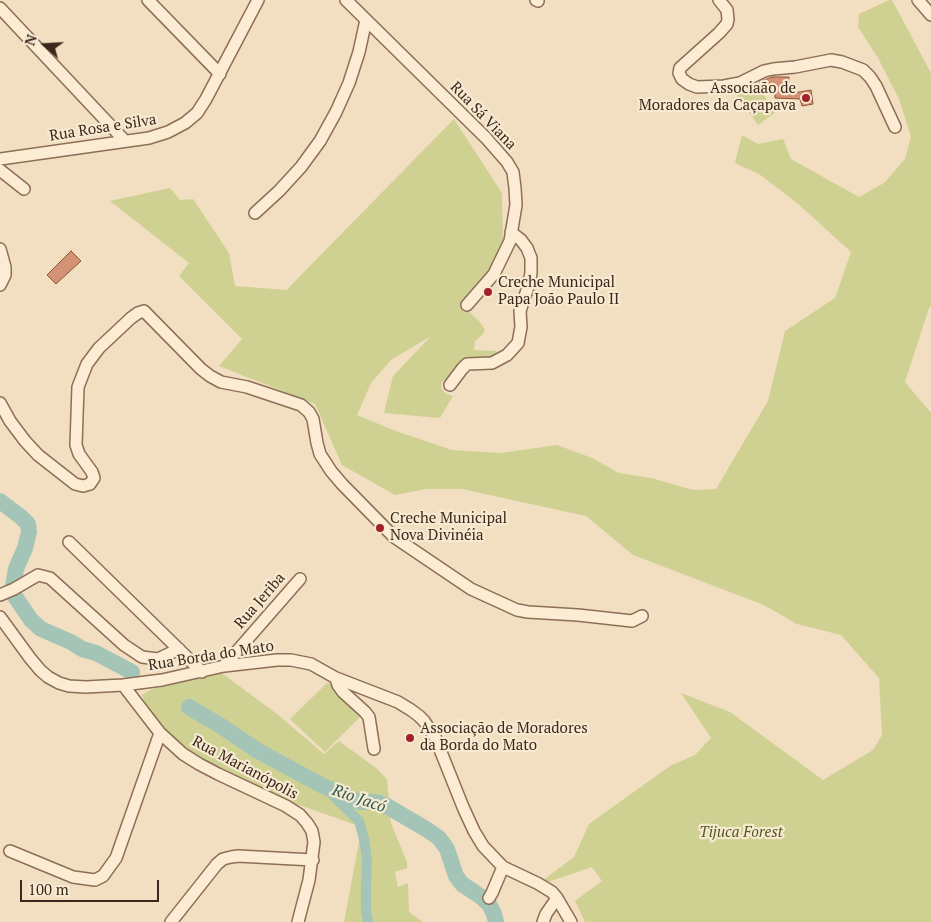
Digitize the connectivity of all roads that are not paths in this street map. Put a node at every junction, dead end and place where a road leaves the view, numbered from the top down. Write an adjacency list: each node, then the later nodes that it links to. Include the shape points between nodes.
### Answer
1 (148, 0): 9 (street)
2 (258, 0): 9 (street, Rua Rosa e Silva)
3 (346, 0): 8 (street, Rua Sá Viana)
4 (719, 0): 10 (street, via 727,10 727,24 680,68 682,79 697,87 724,86 740,84 773,68 831,60 842,62 863,70 870,77)
5 (918, 0): 7 (street)
6 (0, 8): 11 (street)
7 (931, 15)
8 (366, 20): 15 (street, via 349,83 320,140 301,167); 16 (street, Rua Sá Viana, via 507,162 513,172 516,205)
9 (220, 74): 11 (street, Rua Rosa e Silva, via 197,113 185,123 149,138)
10 (895, 127)
11 (125, 141): 12 (street, Rua Rosa e Silva)
12 (0, 159)
13 (0, 170): 14 (street)
14 (24, 189)
15 (255, 213)
16 (511, 232): 19 (street, Rua Sá Viana, via 494,274); 20 (street, via 527,248 531,258 531,273 520,311 518,343 507,355 492,363 467,364)
17 (0, 249): 18 (street, via 6,275)
18 (0, 285)
19 (467, 305)
20 (450, 385)
21 (0, 403): 25 (street, via 10,421 38,455 75,484 90,484 94,478 92,472 76,445 78,388 86,364 99,348 131,318 144,311 210,376 302,405 313,419 320,454 330,471 394,537 471,589 528,612 632,621)
22 (69, 542): 27 (street)
23 (300, 579): 28 (street, Rua Jeriba)
24 (0, 595): 27 (street, via 38,575 50,578 124,645 142,657 158,659)
25 (642, 616)
26 (0, 617): 31 (street, Rua Borda do Mato, via 48,677 69,686)
27 (179, 649): 29 (street)
28 (224, 666): 29 (street, Rua Borda do Mato); 30 (street, Rua Borda do Mato, via 291,660 311,664)
29 (202, 672): 31 (street, Rua Borda do Mato)
30 (336, 678): 33 (street, via 343,692 369,717); 36 (street, Rua Borda do Mato, via 388,698 424,721 440,747 463,808 482,846)
31 (123, 685): 32 (street, Rua Marianópolis)
32 (160, 733): 34 (street, via 116,858 103,876 95,880 73,877); 35 (street, Rua Marianópolis, via 199,764 300,815 312,831)
33 (374, 750)
34 (10, 851)
35 (313, 860): 39 (street, via 238,856 223,859); 40 (street, Rua Marianópolis)
36 (503, 867): 37 (street); 38 (street, Rua Borda do Mato, via 538,883)
37 (488, 898)
38 (557, 898): 41 (street); 42 (street, Rua Borda do Mato)
39 (171, 922)
40 (298, 922)
41 (543, 922)
42 (572, 922)

